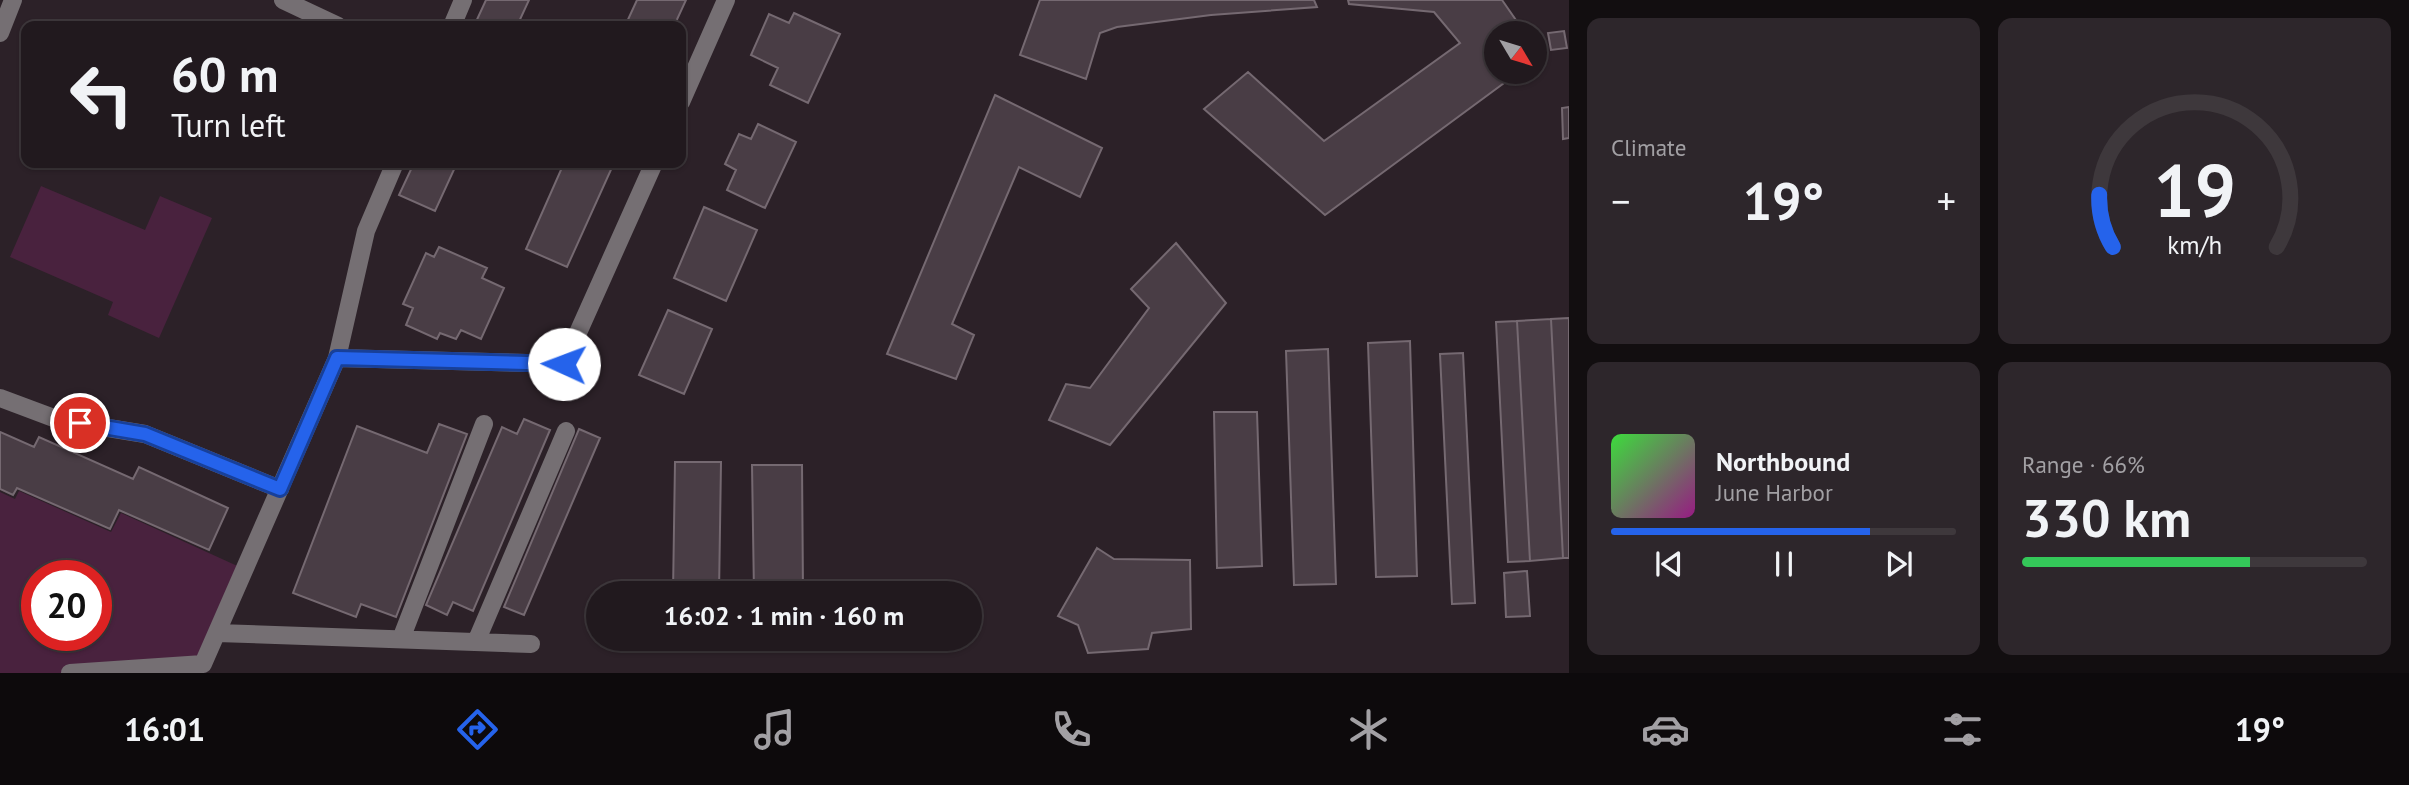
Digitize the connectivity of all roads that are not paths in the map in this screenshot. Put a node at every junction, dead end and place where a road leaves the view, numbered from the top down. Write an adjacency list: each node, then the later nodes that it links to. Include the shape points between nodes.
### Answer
1 (13, 0): 7 (lane)
2 (283, 0): 5 (lane)
3 (463, 0): 6 (lane)
4 (726, 0): 8 (lane)
5 (327, 21)
6 (454, 21)
7 (0, 33)
8 (686, 91)
9 (392, 168): 11 (lane, via 366,231)
10 (652, 168): 11 (lane, via 564,364)
11 (337, 358): 15 (lane)
12 (0, 398): 15 (lane, via 59,420 145,434)
13 (484, 424): 17 (lane)
14 (566, 430): 18 (lane)
15 (280, 489): 16 (lane)
16 (217, 633): 17 (lane); 20 (lane, via 203,664)
17 (401, 639): 18 (lane)
18 (476, 642): 19 (lane)
19 (531, 644)
20 (70, 673)

